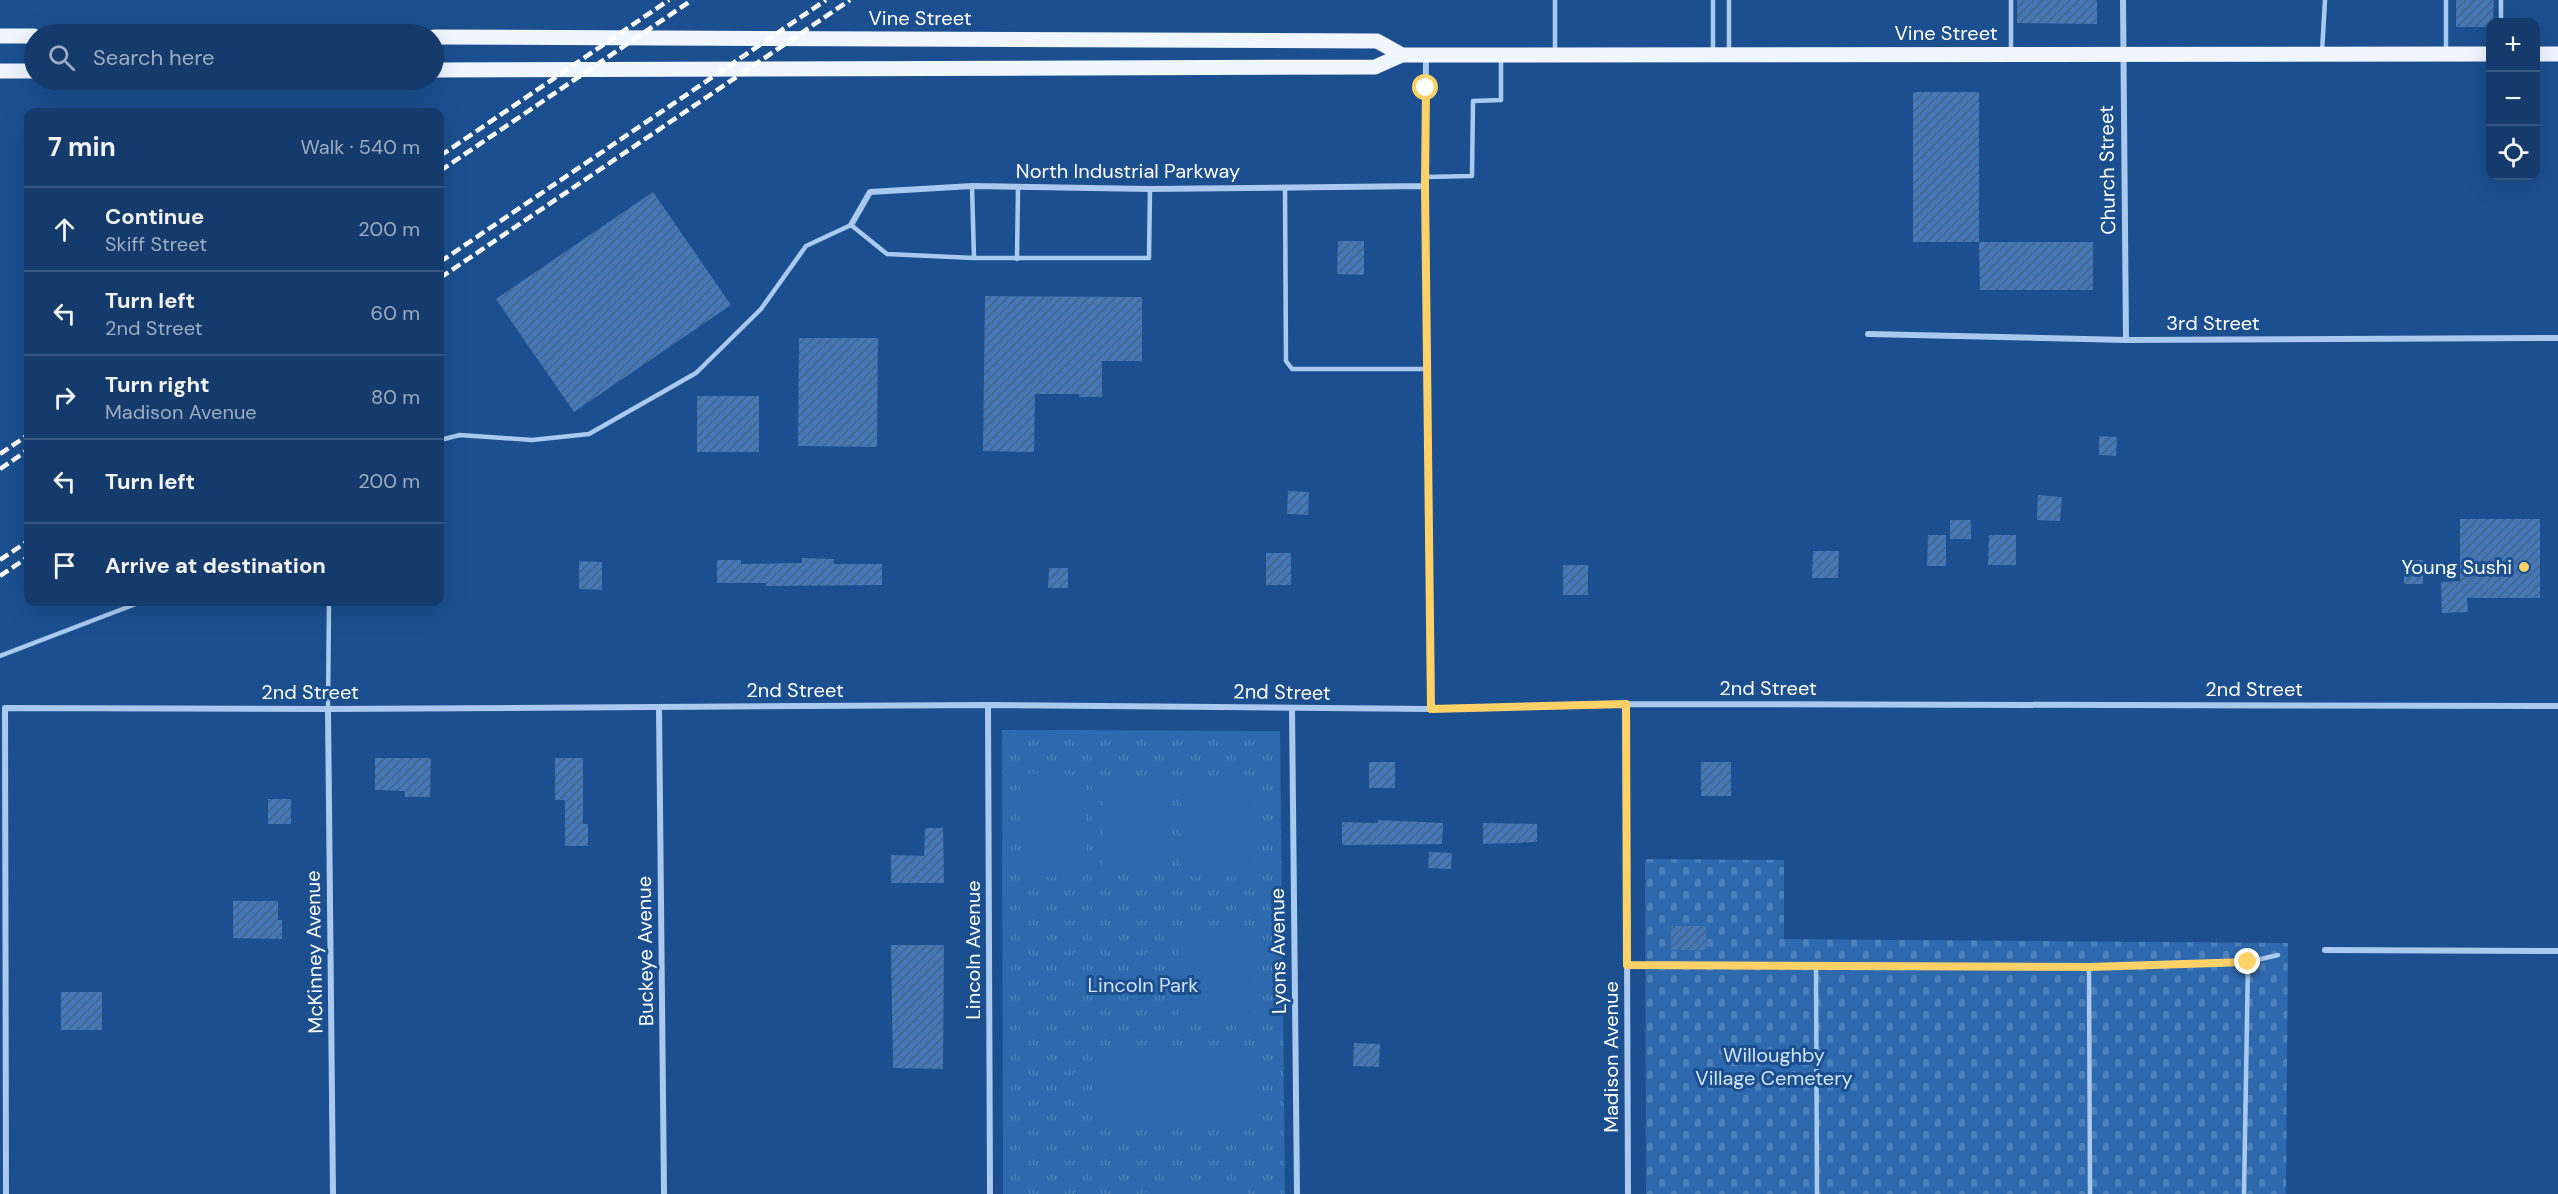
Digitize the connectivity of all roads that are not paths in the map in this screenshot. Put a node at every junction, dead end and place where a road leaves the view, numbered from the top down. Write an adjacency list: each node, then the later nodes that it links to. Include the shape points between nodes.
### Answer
1 (1555, 0): 13 (lane)
2 (1713, 0): 14 (lane)
3 (1729, 0): 14 (lane)
4 (2011, 0): 15 (lane)
5 (2123, 0): 22 (street, Church Street)
6 (2325, 0): 16 (lane)
7 (2446, 0): 23 (lane)
8 (2501, 0): 9 (lane)
9 (2501, 18)
10 (0, 36): 11 (main road)
11 (24, 36)
12 (444, 37): 20 (main road, Vine Street, via 1377,41)
13 (1555, 54): 14 (main road, Vine Street); 21 (main road, Vine Street)
14 (1721, 54): 15 (main road, Vine Street)
15 (2011, 54): 22 (main road, Vine Street)
16 (2322, 54): 22 (main road, Vine Street); 23 (main road, Vine Street)
17 (2486, 54): 23 (main road, Vine Street)
18 (2540, 54): 19 (main road)
19 (2558, 54)
20 (1402, 55): 24 (main road, Vine Street); 25 (main road, Vine Street, via 1374,67)
21 (1501, 55): 24 (main road, Vine Street); 28 (lane, via 1501,100 1473,101 1472,176)
22 (2122, 55): 39 (street, Church Street)
23 (2446, 55)
24 (1426, 56): 28 (street)
25 (444, 70)
26 (0, 71): 27 (main road)
27 (24, 71)
28 (1425, 177): 30 (street)
29 (972, 186): 31 (street, North Industrial Parkway); 34 (street, North Industrial Parkway, via 870,192); 35 (lane)
30 (1425, 186): 32 (street, North Industrial Parkway); 40 (street)
31 (1018, 188): 33 (street, North Industrial Parkway); 36 (lane)
32 (1285, 188): 33 (street, North Industrial Parkway); 40 (lane, via 1286,360 1293,369)
33 (1150, 189): 36 (lane, via 1149,258)
34 (851, 225): 35 (lane, via 887,254); 41 (lane, via 806,246 761,309 696,373 589,434 532,441 460,435)
35 (974, 258): 36 (lane)
36 (1017, 259)
37 (1868, 334): 39 (street, 3rd Street)
38 (2558, 338): 39 (street, 3rd Street)
39 (2126, 340)
40 (1427, 369): 51 (street)
41 (444, 439)
42 (131, 606): 44 (lane)
43 (328, 606): 50 (lane)
44 (0, 656)
45 (1626, 704): 47 (street, 2nd Street); 51 (street, 2nd Street); 56 (street, Madison Avenue)
46 (988, 705): 48 (street, 2nd Street); 49 (street, 2nd Street); 62 (street, Lincoln Avenue)
47 (2558, 706)
48 (659, 708): 50 (street, 2nd Street); 61 (street, Buckeye Avenue)
49 (1292, 708): 51 (street, 2nd Street); 63 (street, Lyons Avenue)
50 (328, 709): 59 (street, 2nd Street, via 5,708); 60 (street, McKinney Avenue)
51 (1431, 709)
52 (2325, 950): 53 (street)
53 (2558, 951)
54 (2278, 955): 55 (lane)
55 (2248, 962): 58 (lane); 67 (lane)
56 (1627, 965): 57 (lane); 64 (street, Madison Avenue)
57 (1816, 966): 58 (lane); 65 (lane)
58 (2089, 967): 66 (lane)
59 (6, 1194)
60 (333, 1194)
61 (664, 1194)
62 (990, 1194)
63 (1297, 1194)
64 (1628, 1194)
65 (1817, 1194)
66 (2090, 1194)
67 (2244, 1194)

